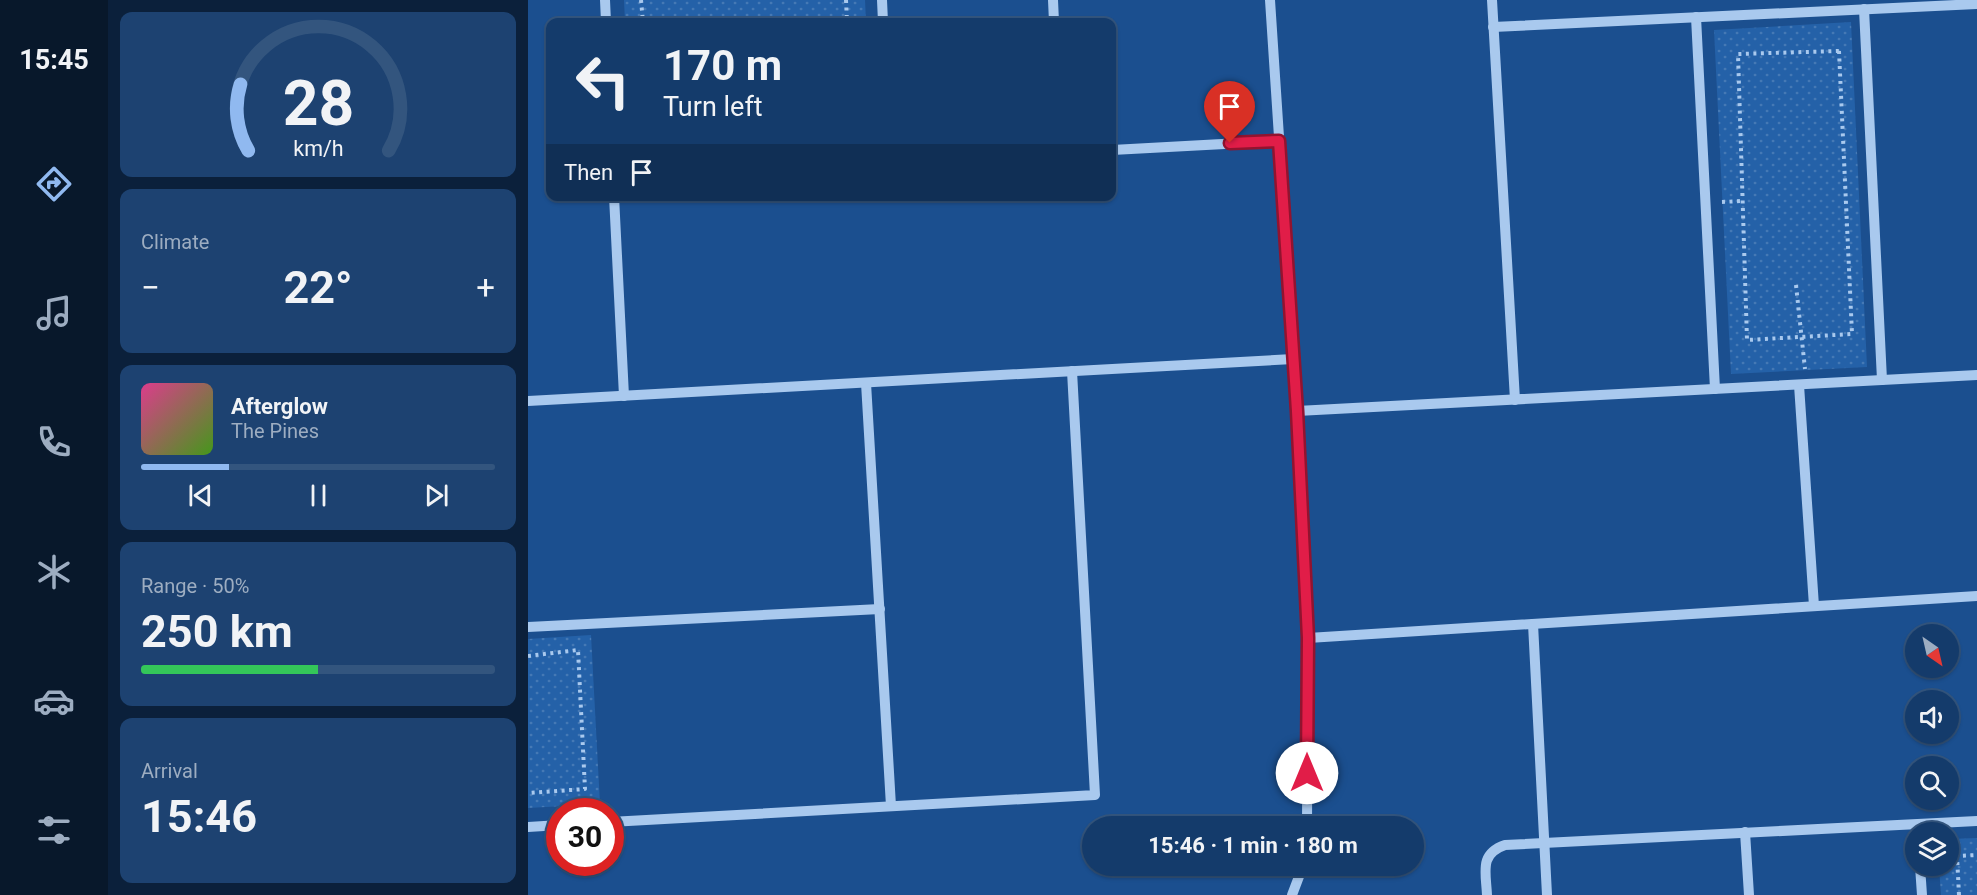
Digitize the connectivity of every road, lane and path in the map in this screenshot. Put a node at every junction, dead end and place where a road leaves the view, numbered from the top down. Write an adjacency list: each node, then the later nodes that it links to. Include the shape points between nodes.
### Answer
1 (605, 0): 11 (street)
2 (641, 0): 12 (path)
3 (846, 0): 13 (path)
4 (882, 0): 14 (street)
5 (1053, 0): 15 (street)
6 (1270, 0): 17 (street)
7 (1492, 0): 16 (street)
8 (1977, 4): 9 (street)
9 (1864, 9): 10 (street); 25 (street)
10 (1696, 17): 16 (street); 28 (street)
11 (606, 18)
12 (643, 18)
13 (847, 18)
14 (883, 18)
15 (1054, 18)
16 (1493, 27): 30 (street)
17 (1279, 141): 18 (street); 22 (street)
18 (1116, 150)
19 (614, 201): 29 (street)
20 (1796, 285): 21 (path)
21 (1802, 337): 21 (path, via 1747,340 1738,54 1839,51 1852,334); 27 (path)
22 (1293, 359): 23 (street); 32 (street)
23 (1072, 371): 26 (street); 41 (street, via 1095,795)
24 (1977, 375): 25 (street)
25 (1882, 380): 27 (street)
26 (866, 383): 29 (street); 35 (street)
27 (1803, 385): 28 (street); 34 (street)
28 (1715, 389): 30 (street)
29 (624, 396): 31 (street)
30 (1515, 400): 32 (street)
31 (528, 401)
32 (1297, 411): 38 (street)
33 (1977, 596): 34 (street)
34 (1814, 606): 36 (street)
35 (880, 609): 37 (street); 41 (street)
36 (1533, 624): 38 (street); 50 (street)
37 (528, 627)
38 (1308, 638): 42 (street)
39 (528, 656): 40 (path, via 578,650 585,789)
40 (528, 793)
41 (891, 806): 43 (street)
42 (1307, 816)
43 (624, 821)
44 (1977, 821): 45 (street)
45 (1959, 823)
46 (546, 826): 47 (street)
47 (528, 827)
48 (1905, 828): 49 (street)
49 (1745, 832): 50 (street); 59 (street)
50 (1544, 842): 57 (street, via 1494,849 1486,861); 58 (street)
51 (1977, 855): 52 (path)
52 (1959, 856)
53 (1299, 876): 56 (street)
54 (1921, 876): 60 (street)
55 (1958, 876): 61 (path)
56 (1292, 895)
57 (1487, 895)
58 (1547, 895)
59 (1749, 895)
60 (1923, 895)
61 (1959, 895)

